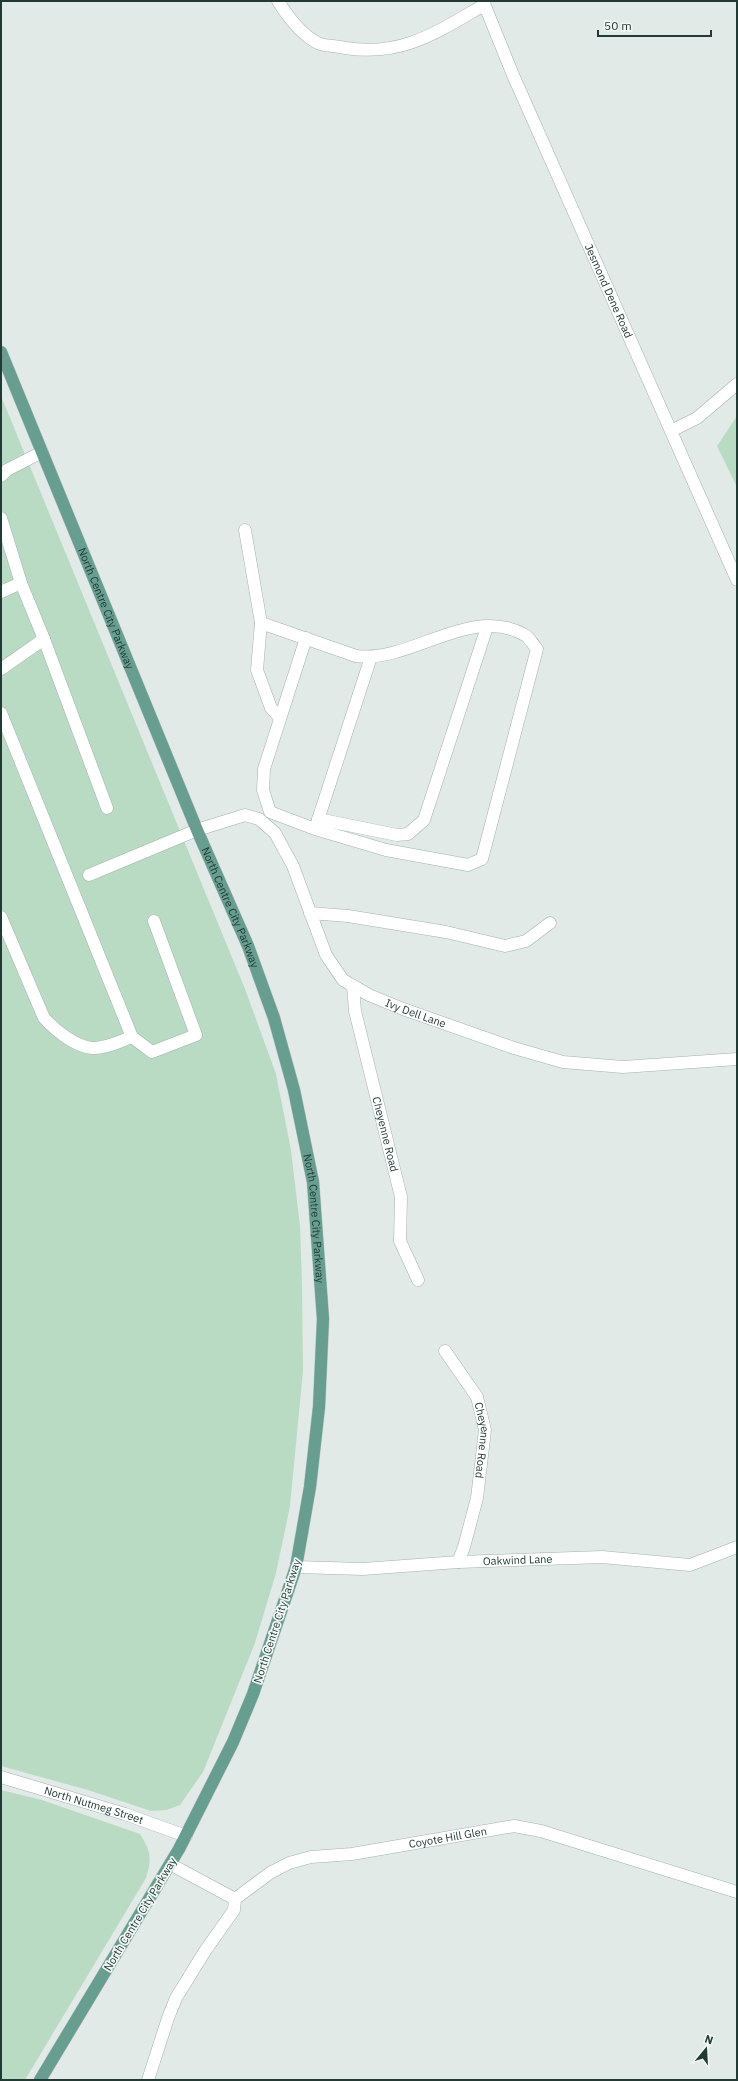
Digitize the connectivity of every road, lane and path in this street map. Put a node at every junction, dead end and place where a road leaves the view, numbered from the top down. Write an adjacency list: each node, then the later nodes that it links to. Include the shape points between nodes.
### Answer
1 (278, 1): 2 (street, via 299,29 320,44 365,51 400,47 436,32)
2 (483, 3): 5 (street, Jesmond Dene Road)
3 (1, 352): 6 (main road, North Centre City Parkway)
4 (737, 384): 5 (street, via 697,418)
5 (671, 431): 10 (street, Jesmond Dene Road)
6 (42, 452): 7 (street, via 7,470); 25 (main road, North Centre City Parkway)
7 (1, 476)
8 (1, 518): 11 (street)
9 (245, 530): 13 (street)
10 (737, 580)
11 (21, 583): 12 (street); 16 (street)
12 (1, 592)
13 (261, 622): 15 (street); 20 (street, via 257,670 271,708)
14 (487, 627): 17 (street, via 466,628 388,655); 24 (street, via 424,820 408,834 397,835); 24 (street, via 505,628 526,636 537,649 482,859 468,866 386,850)
15 (306, 638): 17 (street, via 356,656); 20 (street)
16 (44, 639): 18 (street); 21 (street)
17 (371, 657): 24 (street)
18 (1, 669)
19 (1, 713): 32 (street)
20 (280, 718): 22 (street, via 264,769 263,790)
21 (107, 808)
22 (270, 812): 23 (street); 24 (street)
23 (259, 819): 25 (street, via 245,815); 27 (street, Ivy Dell Lane, via 275,833 293,866)
24 (316, 824)
25 (197, 830): 26 (street); 38 (main road, North Centre City Parkway, via 248,946 274,1018 294,1090 313,1182 323,1319 320,1399 310,1487)
26 (89, 875)
27 (310, 913): 30 (street, via 348,916 446,932 505,946 526,941); 31 (street, Ivy Dell Lane, via 326,955 343,980)
28 (1, 917): 32 (street, via 44,1018 55,1030 92,1048)
29 (154, 921): 32 (street, via 196,1035 152,1052)
30 (550, 923)
31 (353, 986): 33 (street, Ivy Dell Lane, via 403,1009 514,1048 563,1062 623,1067); 34 (street, Cheyenne Road, via 355,1011 401,1196 400,1241)
32 (132, 1037)
33 (737, 1059)
34 (418, 1280)
35 (445, 1351): 37 (street, Cheyenne Road, via 477,1398 485,1430 477,1498)
36 (737, 1547): 37 (street, Oakwind Lane, via 690,1565 602,1557)
37 (458, 1562): 38 (street, Oakwind Lane, via 363,1569)
38 (296, 1567): 40 (main road, North Centre City Parkway, via 253,1694 233,1742)
39 (1, 1777): 40 (street, North Nutmeg Street, via 125,1814)
40 (186, 1836): 41 (main road, North Centre City Parkway)
41 (170, 1864): 43 (street); 44 (main road, North Centre City Parkway)
42 (737, 1892): 43 (street, Coyote Hill Glen, via 541,1831 514,1826 352,1854 311,1857 290,1863 270,1873)
43 (235, 1899): 45 (street, via 234,1910 176,1998)
44 (40, 2080)
45 (148, 2080)

